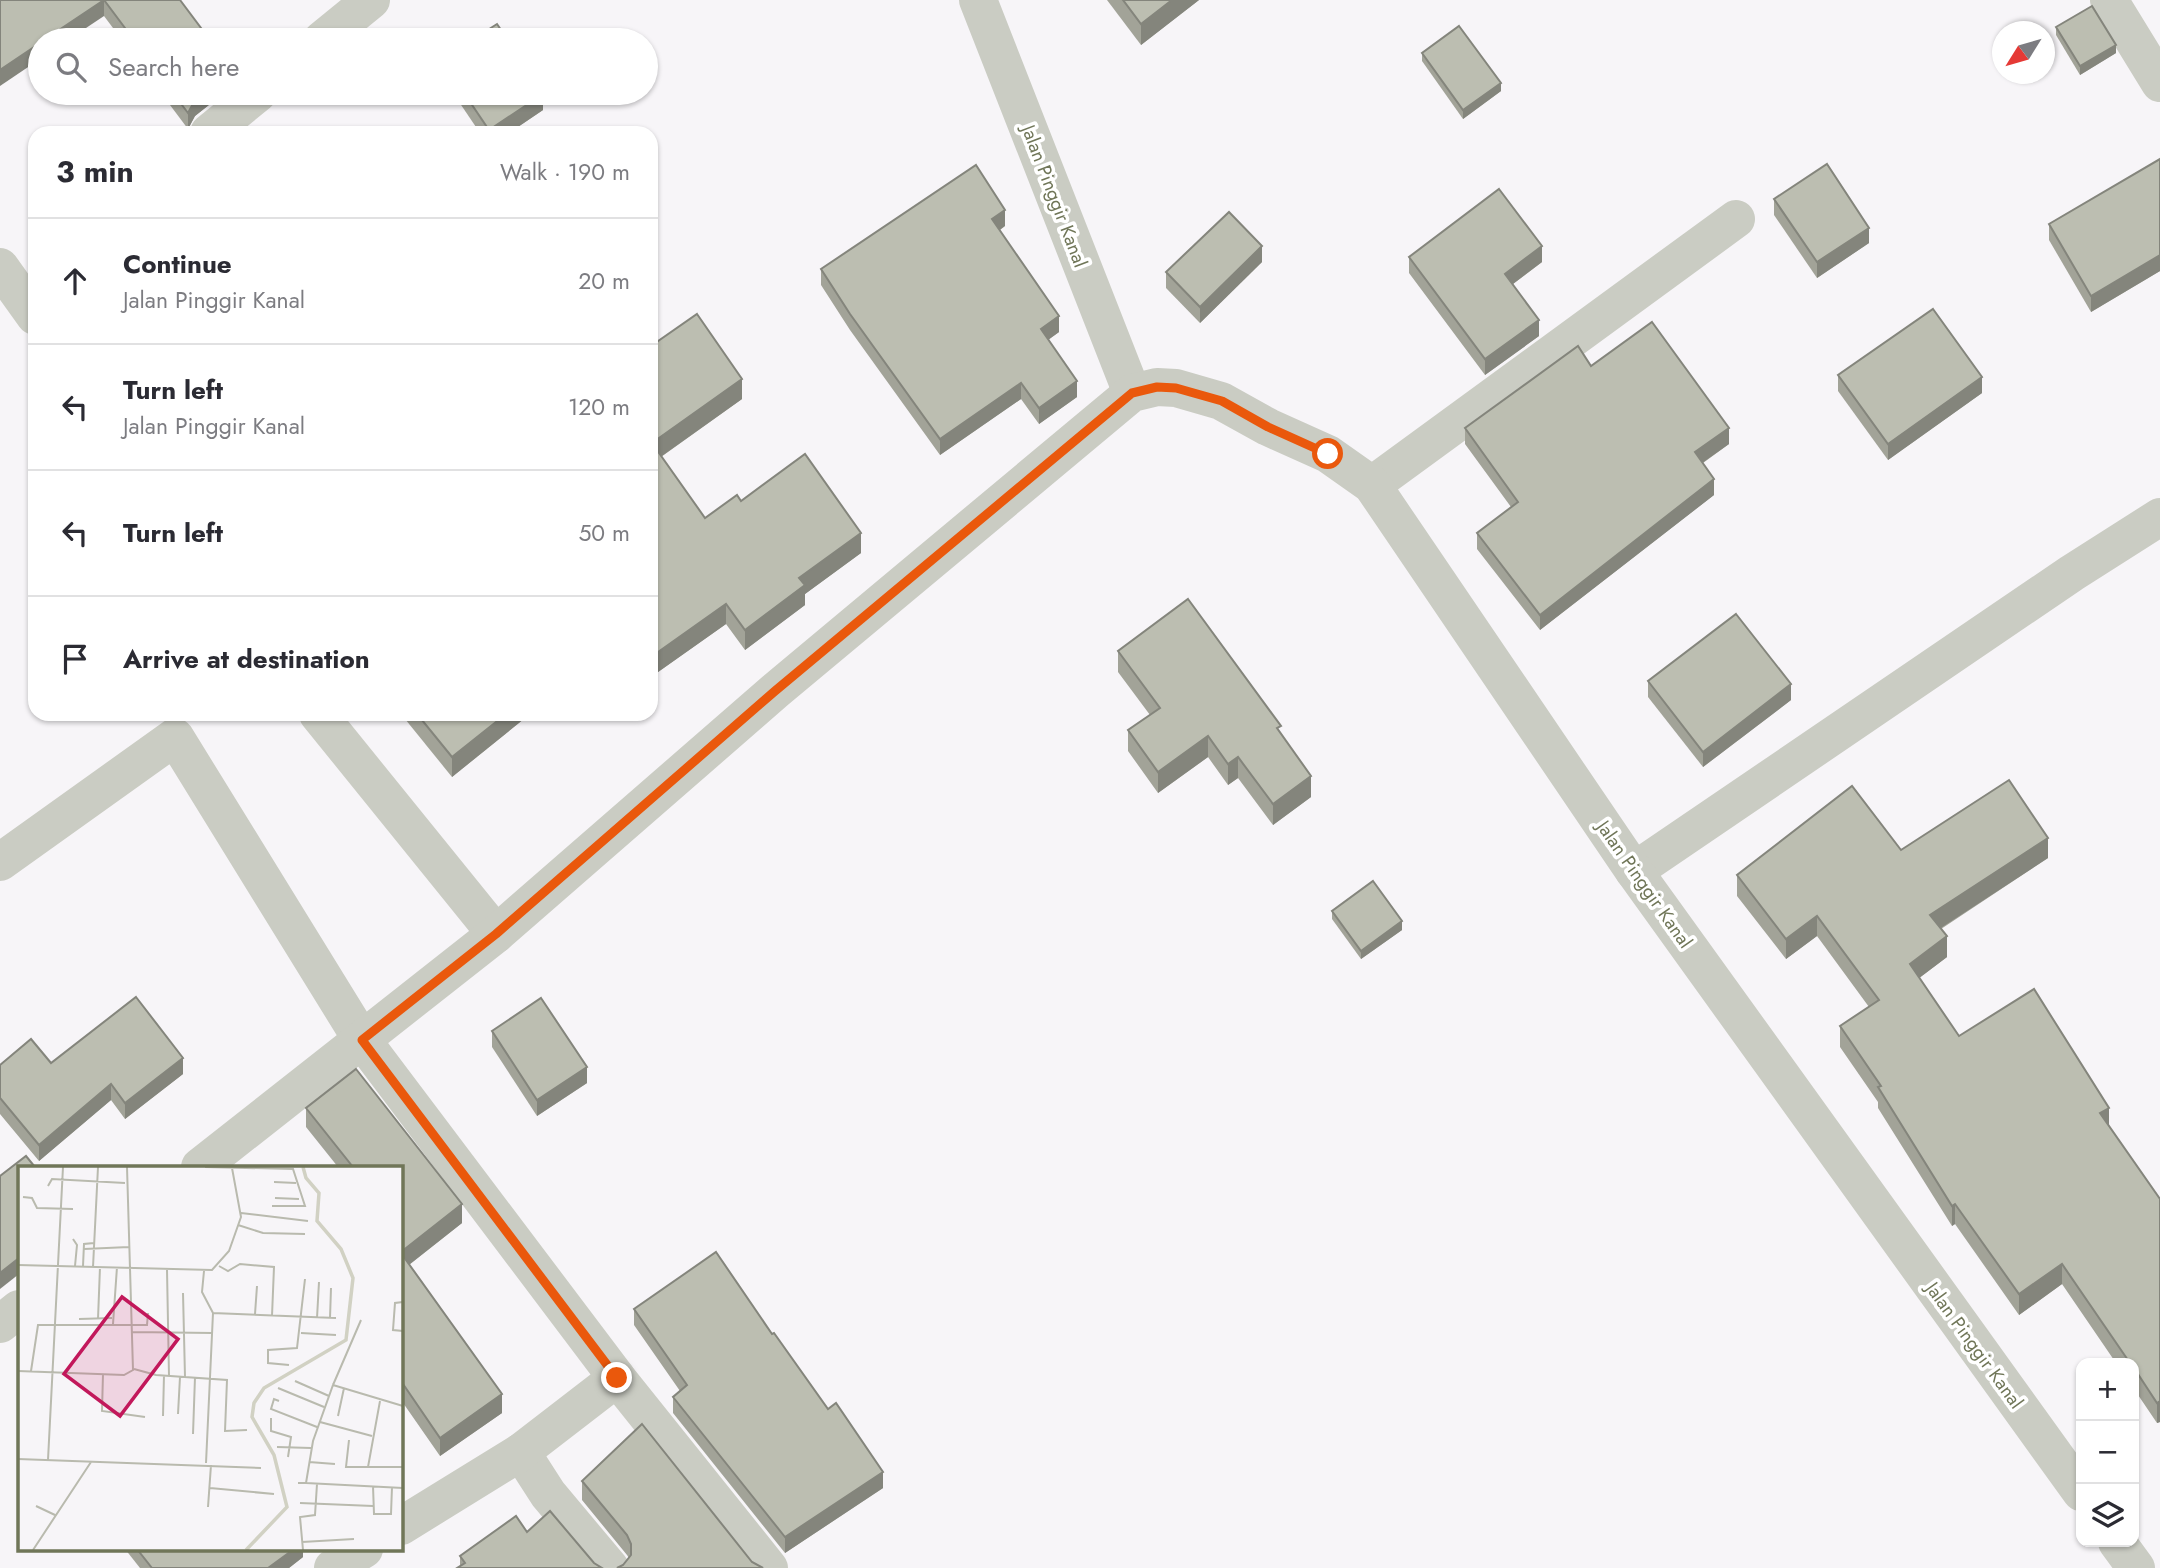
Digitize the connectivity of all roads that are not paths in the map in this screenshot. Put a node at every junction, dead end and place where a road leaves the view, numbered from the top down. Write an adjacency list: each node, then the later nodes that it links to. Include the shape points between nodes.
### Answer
1 (371, 0): 4 (street)
2 (978, 0): 9 (street, Jalan Pinggir Kanal)
3 (2109, 0): 5 (street)
4 (337, 28)
5 (2160, 83)
6 (243, 105): 7 (street)
7 (218, 126)
8 (1736, 219): 10 (street)
9 (1132, 393): 10 (street, Jalan Pinggir Kanal, via 1176,388 1222,401 1328,454); 15 (street, via 775,691)
10 (1372, 485): 14 (street, Jalan Pinggir Kanal)
11 (2160, 517): 14 (street)
12 (324, 721): 15 (street)
13 (0, 862): 16 (street, via 175,737)
14 (1634, 871): 22 (street, Jalan Pinggir Kanal)
15 (496, 934): 16 (street)
16 (362, 1040): 17 (street); 20 (street)
17 (201, 1166)
18 (18, 1310): 19 (street)
19 (0, 1324)
20 (617, 1378): 21 (street); 28 (street)
21 (521, 1452): 23 (street); 27 (street, via 548,1494)
22 (2076, 1485)
23 (402, 1525)
24 (2121, 1547): 29 (street)
25 (362, 1550): 26 (street)
26 (333, 1568)
27 (610, 1568)
28 (769, 1568)
29 (2136, 1568)

